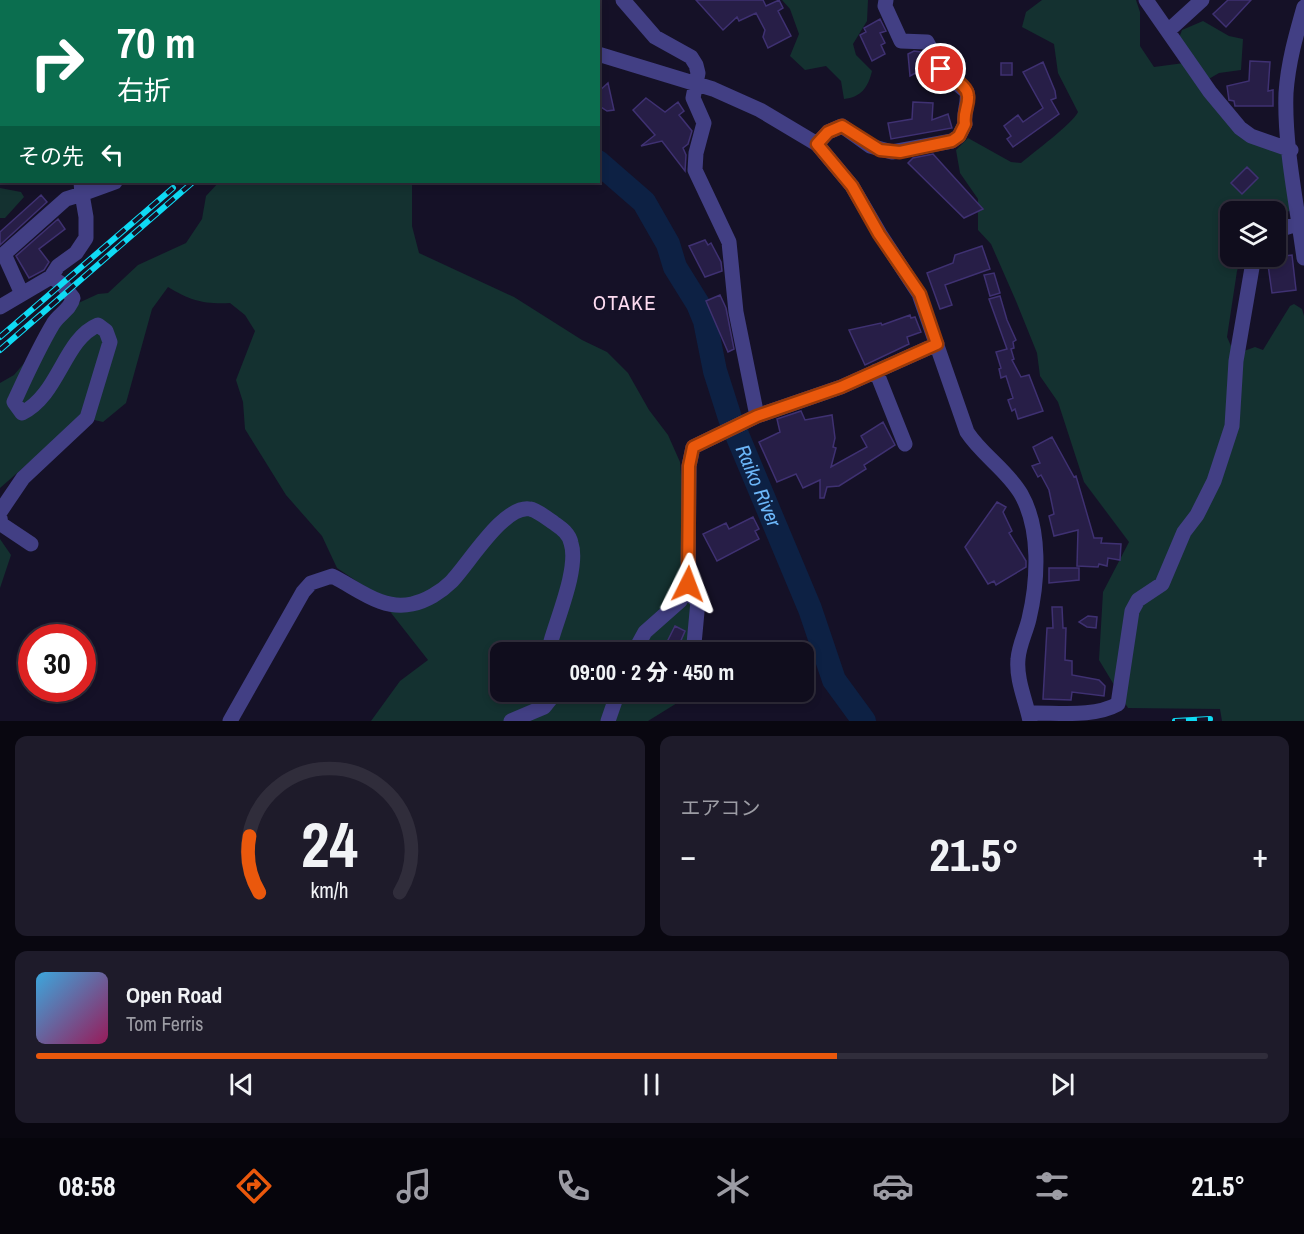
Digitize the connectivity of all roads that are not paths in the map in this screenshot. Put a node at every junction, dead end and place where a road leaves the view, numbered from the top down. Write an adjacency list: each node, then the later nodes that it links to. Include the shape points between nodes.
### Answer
1 (623, 0): 8 (street, via 656,37 691,57 698,73)
2 (886, 0): 9 (street, via 885,6 901,41 927,42 944,73 967,92 965,124 952,141 892,152 880,150 847,128 837,127)
3 (1146, 0): 6 (street)
4 (1202, 0): 6 (street)
5 (1304, 7): 10 (street, via 1286,93)
6 (1168, 31): 10 (street, via 1210,92 1245,133)
7 (600, 55): 8 (street)
8 (694, 84): 9 (street, via 760,110); 22 (street, via 693,98 704,123 695,170 729,242 735,312)
9 (817, 144): 20 (street, via 852,186 920,294)
10 (1291, 150): 13 (street)
11 (109, 183): 12 (street)
12 (81, 188): 17 (street, via 86,238); 18 (street, via 4,254)
13 (1300, 223): 14 (street); 15 (street)
14 (1286, 227)
15 (1304, 258)
16 (1252, 267): 33 (street, via 1236,360 1232,426 1214,481 1184,532 1167,576 1138,600 1132,611 1118,704 1103,710)
17 (51, 277): 18 (street); 24 (street, via 68,291 72,303 54,321 36,356 14,402 17,410 22,413 34,407 88,329 98,325 106,331 110,342 87,418 23,478)
18 (21, 294): 19 (street)
19 (0, 307)
20 (937, 344): 21 (street); 33 (street, via 967,432 1021,494 1032,529 1036,554 1030,616 1017,666)
21 (876, 371): 22 (street); 23 (street)
22 (753, 418): 27 (street, via 699,442 691,452 690,559)
23 (905, 444)
24 (0, 512)
25 (0, 518): 26 (street, via 1,524)
26 (31, 544)
27 (685, 591): 29 (street); 30 (street, via 698,601)
28 (551, 642): 34 (street, via 570,571 572,544 567,533 530,509 516,511 504,519 450,583 429,598 410,605 388,604 332,576 311,584)
29 (640, 642)
30 (694, 642)
31 (548, 702): 35 (street)
32 (615, 702): 36 (street)
33 (1029, 717)
34 (230, 721)
35 (511, 721)
36 (608, 721)

